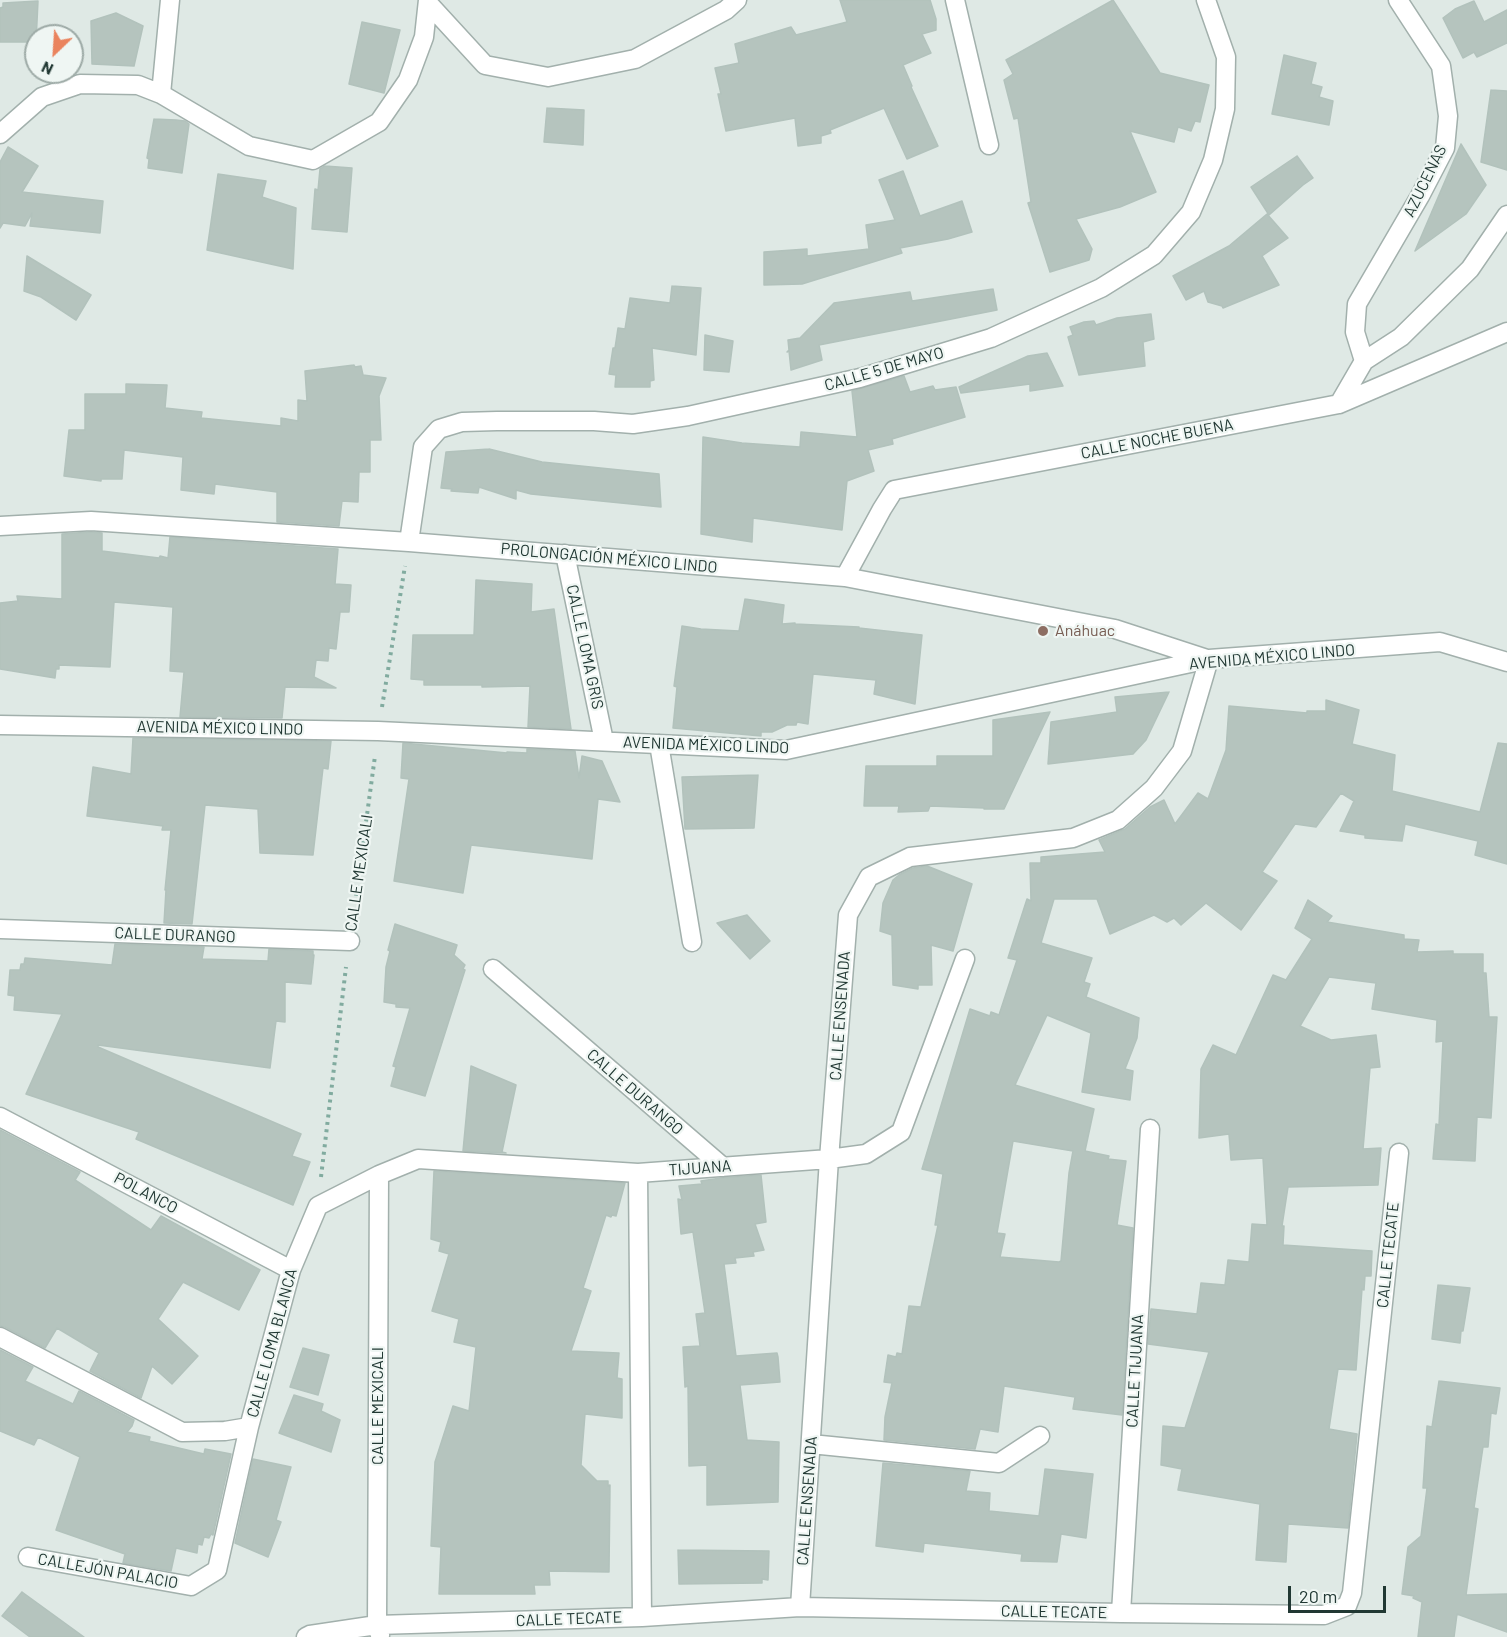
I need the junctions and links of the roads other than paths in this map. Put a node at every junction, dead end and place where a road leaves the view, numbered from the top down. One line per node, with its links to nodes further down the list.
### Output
1 (170, 0): 8 (street)
2 (753, 0): 7 (street)
3 (956, 0): 10 (street)
4 (1206, 0): 16 (street, CALLE 5 DE MAYO)
5 (1398, 0): 13 (street, AZUCENAS)
6 (428, 2): 7 (street); 8 (street)
7 (732, 5)
8 (161, 94): 9 (street)
9 (0, 134)
10 (989, 144)
11 (1507, 215): 13 (street)
12 (1507, 332): 14 (street, CALLE NOCHE BUENA)
13 (1364, 361): 14 (street)
14 (1339, 404): 18 (street, CALLE NOCHE BUENA)
15 (0, 526): 16 (street, PROLONGACIÓN MÉXICO LINDO)
16 (409, 542): 17 (street, PROLONGACIÓN MÉXICO LINDO)
17 (565, 554): 18 (street, PROLONGACIÓN MÉXICO LINDO); 22 (street, CALLE LOMA GRIS)
18 (845, 577): 19 (street, PROLONGACIÓN MÉXICO LINDO)
19 (1209, 659): 20 (street, AVENIDA MÉXICO LINDO); 23 (street, AVENIDA MÉXICO LINDO); 32 (street, CALLE ENSENADA)
20 (1507, 662)
21 (0, 725): 22 (street, AVENIDA MÉXICO LINDO)
22 (604, 741): 23 (street, AVENIDA MÉXICO LINDO)
23 (659, 744): 26 (street)
24 (0, 929): 25 (street, CALLE DURANGO)
25 (350, 941)
26 (692, 942)
27 (965, 959): 32 (street, TIJUANA)
28 (493, 969): 33 (street, CALLE DURANGO)
29 (0, 1117): 37 (street, POLANCO)
30 (1150, 1129): 44 (street, CALLE TIJUANA)
31 (1399, 1153): 44 (street, CALLE TECATE)
32 (829, 1160): 33 (street, TIJUANA); 41 (street, CALLE ENSENADA)
33 (723, 1167): 34 (street, TIJUANA)
34 (638, 1173): 35 (street, TIJUANA); 45 (street)
35 (379, 1175): 36 (street, TIJUANA); 46 (street, CALLE MEXICALI)
36 (318, 1206): 37 (street, CALLE LOMA BLANCA)
37 (291, 1270): 39 (street, CALLE LOMA BLANCA)
38 (0, 1337): 39 (street, CALLE LOMA BLANCA)
39 (249, 1427): 42 (street, CALLEJÓN PALACIO)
40 (1040, 1436): 41 (street)
41 (811, 1444): 43 (street, CALLE ENSENADA)
42 (28, 1557)
43 (800, 1607): 44 (street, CALLE TECATE); 45 (street, CALLE TECATE)
44 (1121, 1613)
45 (642, 1617): 46 (street, CALLE TECATE)
46 (379, 1631): 47 (street, CALLE TECATE)
47 (306, 1637)

